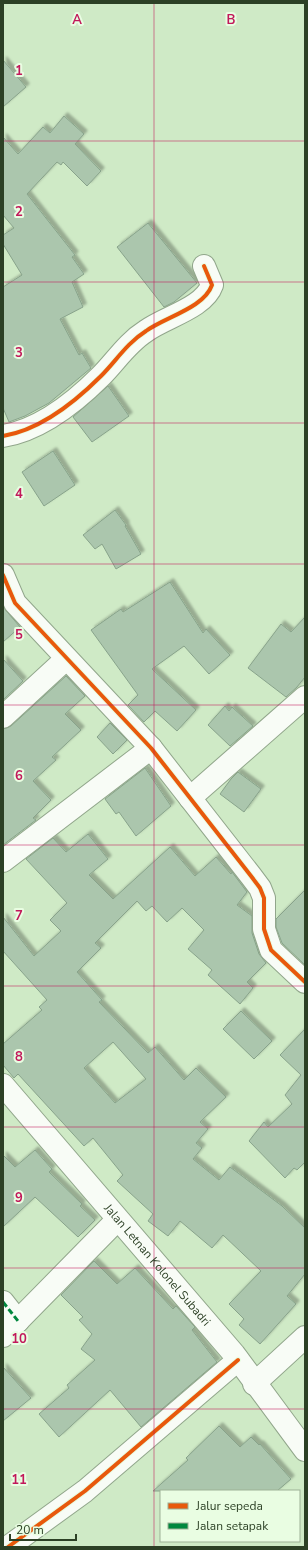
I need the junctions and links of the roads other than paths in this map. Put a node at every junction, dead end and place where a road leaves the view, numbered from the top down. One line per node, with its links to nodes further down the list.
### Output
1 (204, 266): 2 (street)
2 (3, 436)
3 (3, 575): 4 (street)
4 (66, 659): 6 (street); 7 (street)
5 (305, 697): 8 (street)
6 (3, 717)
7 (151, 748): 8 (street); 9 (street)
8 (190, 798): 10 (street)
9 (3, 861)
10 (305, 982)
11 (3, 1085): 12 (street, Jalan Letnan Kolonel Subadri)
12 (117, 1220): 14 (street); 17 (street, Jalan Letnan Kolonel Subadri)
13 (3, 1302): 14 (street)
14 (18, 1321): 15 (street)
15 (3, 1336)
16 (305, 1337): 18 (street)
17 (238, 1360): 18 (street, Jalan Letnan Kolonel Subadri); 20 (street)
18 (254, 1384): 19 (street, Jalan Letnan Kolonel Subadri)
19 (305, 1450)
20 (8, 1547)

